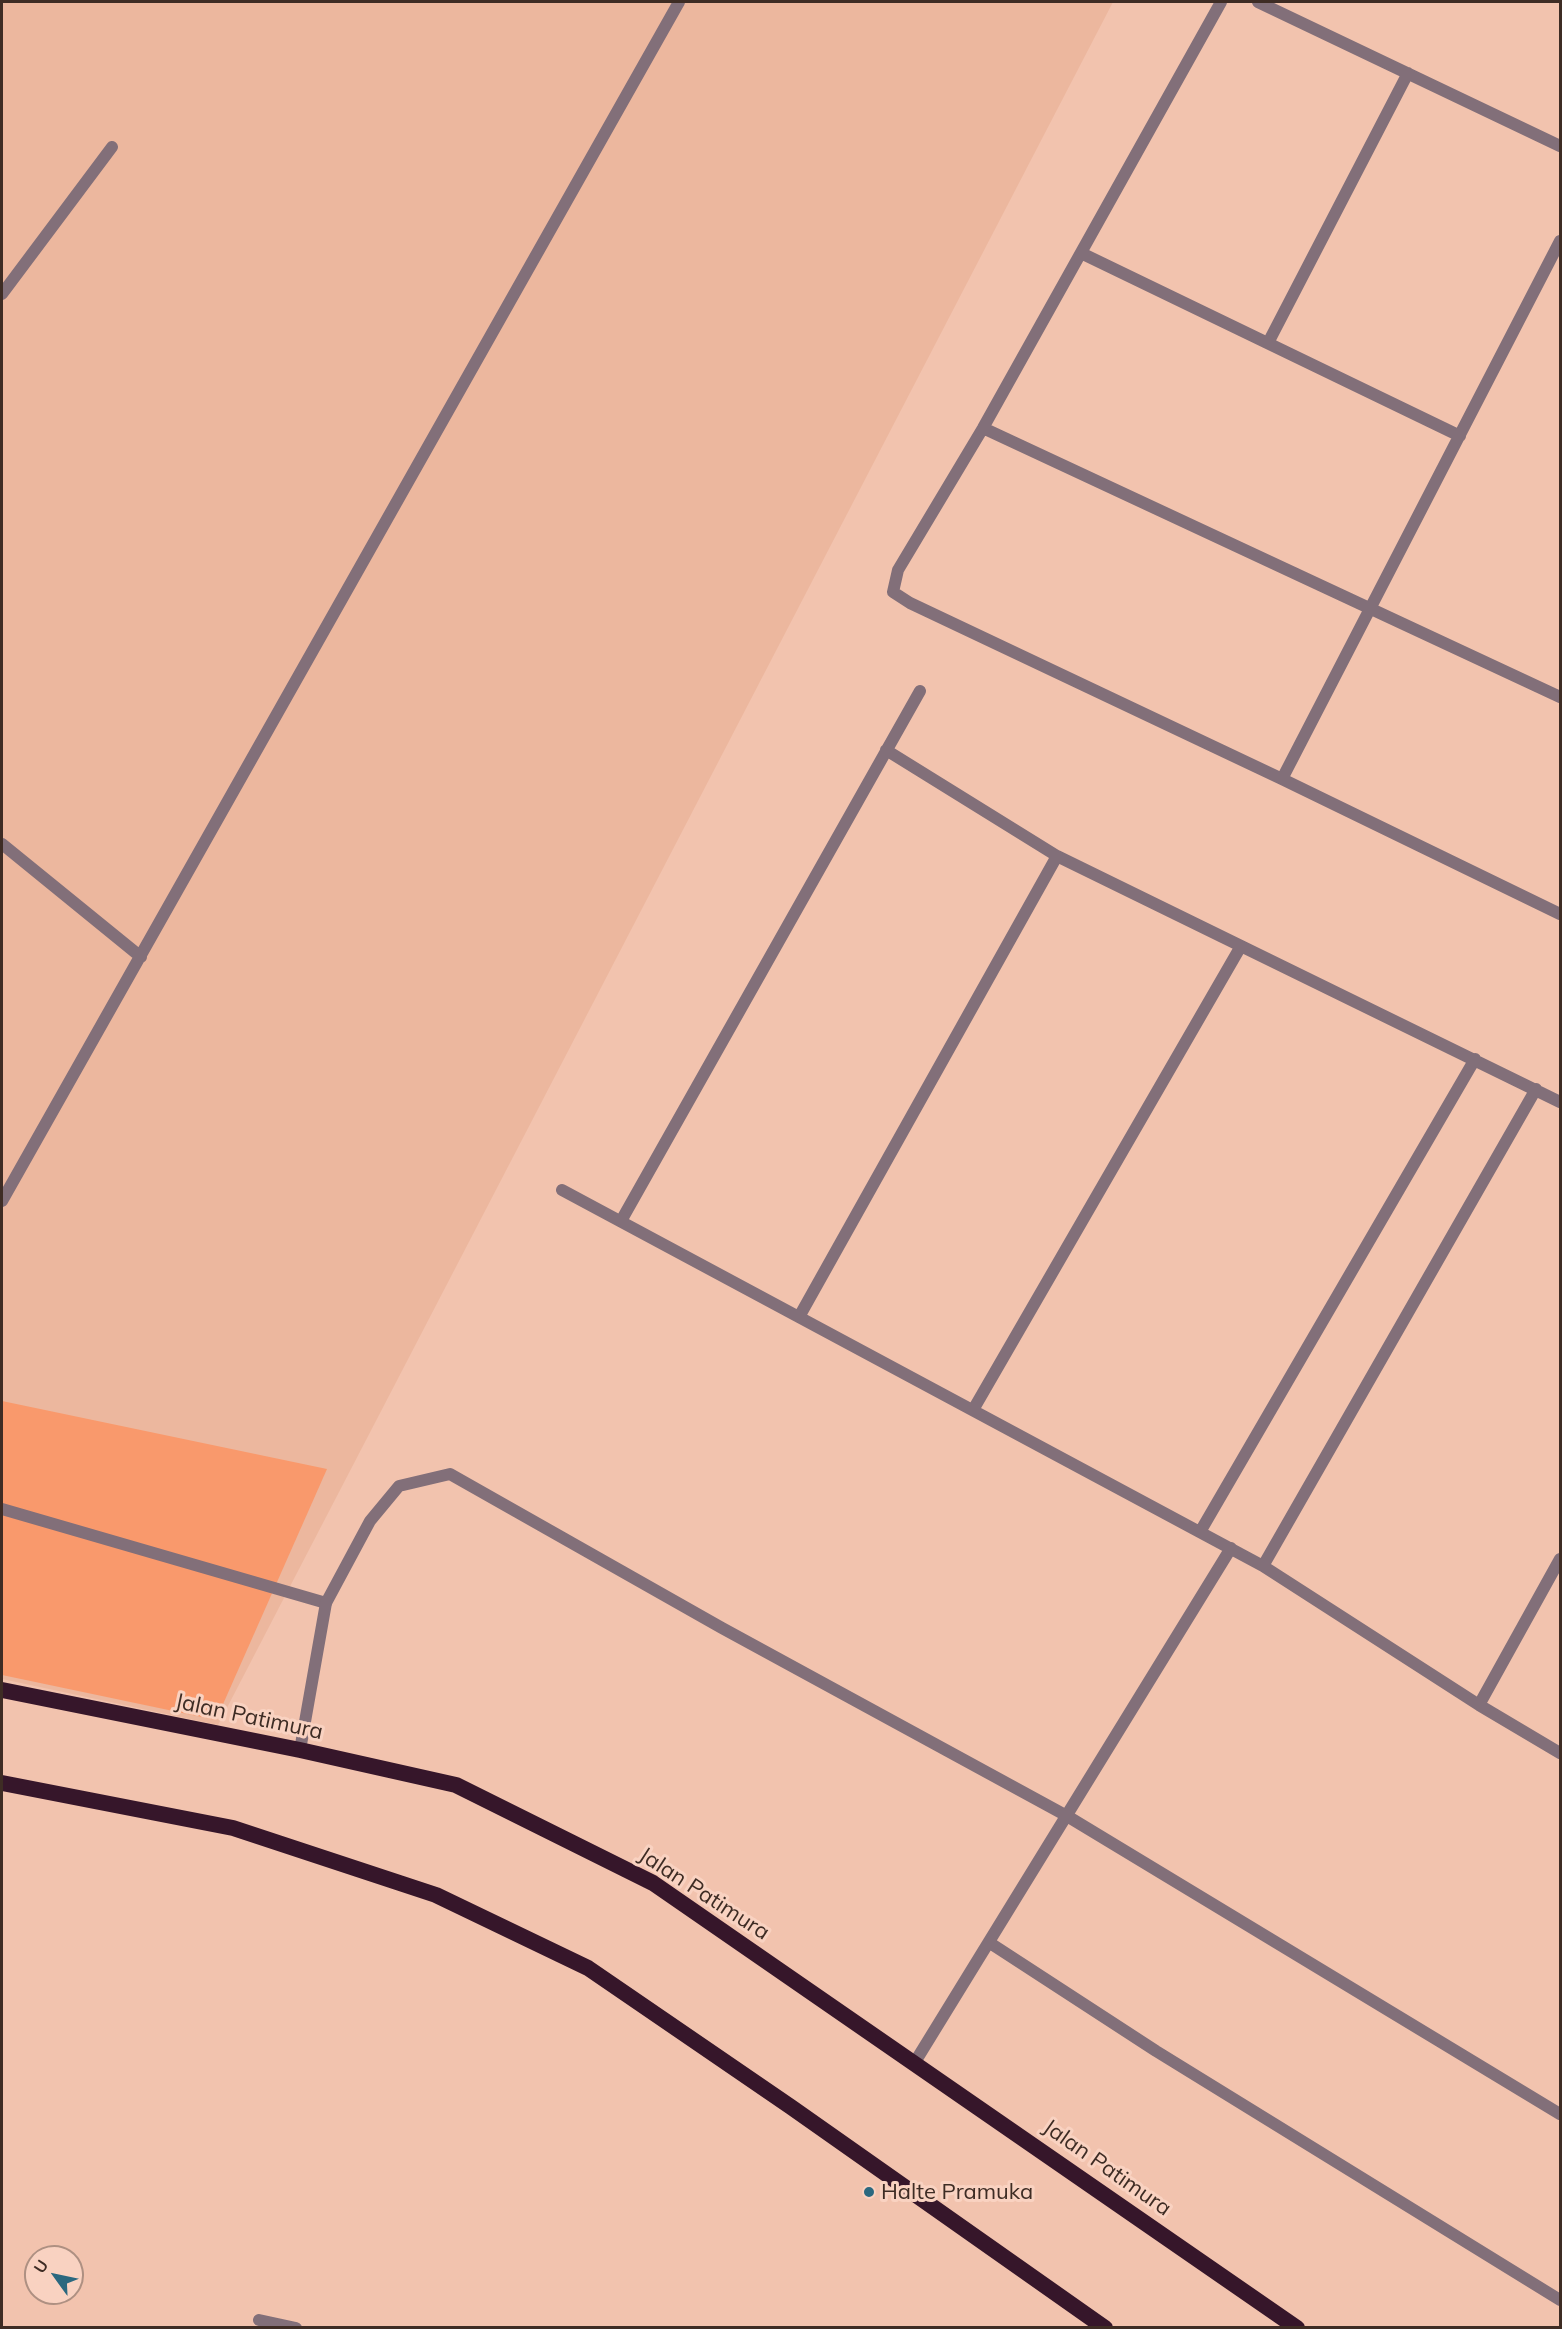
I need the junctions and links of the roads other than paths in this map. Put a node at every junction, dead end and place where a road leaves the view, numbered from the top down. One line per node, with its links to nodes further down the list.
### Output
1 (679, 2): 22 (street)
2 (1221, 2): 8 (street)
3 (1258, 2): 4 (street)
4 (1408, 73): 5 (street); 10 (street)
5 (1560, 146)
6 (112, 147): 9 (street)
7 (1560, 241): 12 (street)
8 (1081, 253): 10 (street); 11 (street)
9 (2, 294)
10 (1268, 344): 12 (street)
11 (983, 428): 13 (street); 17 (street)
12 (1460, 436): 13 (street)
13 (1371, 608): 15 (street); 17 (street)
14 (920, 691): 16 (street)
15 (1559, 692)
16 (886, 750): 19 (street); 28 (street)
17 (1282, 779): 20 (street)
18 (2, 844): 22 (street)
19 (1057, 856): 21 (street); 29 (street)
20 (1560, 914)
21 (1241, 946): 23 (street); 30 (street)
22 (141, 957): 27 (street)
23 (1475, 1059): 24 (street); 32 (street)
24 (1536, 1089): 25 (street); 35 (street)
25 (1560, 1102)
26 (562, 1190): 28 (street)
27 (2, 1201)
28 (621, 1221): 29 (street)
29 (799, 1317): 30 (street)
30 (973, 1410): 32 (street)
31 (2, 1509): 36 (street)
32 (1200, 1532): 33 (street)
33 (1231, 1548): 35 (street); 42 (street)
34 (1560, 1559): 38 (street)
35 (1263, 1566): 38 (street)
36 (326, 1603): 39 (street); 42 (street)
37 (2, 1690): 39 (highway, Jalan Patimura)
38 (1479, 1704): 40 (street)
39 (300, 1750): 44 (highway, Jalan Patimura)
40 (1560, 1753)
41 (2, 1783): 49 (highway)
42 (1067, 1816): 43 (street); 45 (street)
43 (990, 1943): 44 (street); 46 (street)
44 (915, 2062): 50 (highway, Jalan Patimura)
45 (1560, 2114)
46 (1560, 2300)
47 (259, 2320): 48 (street)
48 (296, 2328)
49 (1105, 2328)
50 (1297, 2328)

